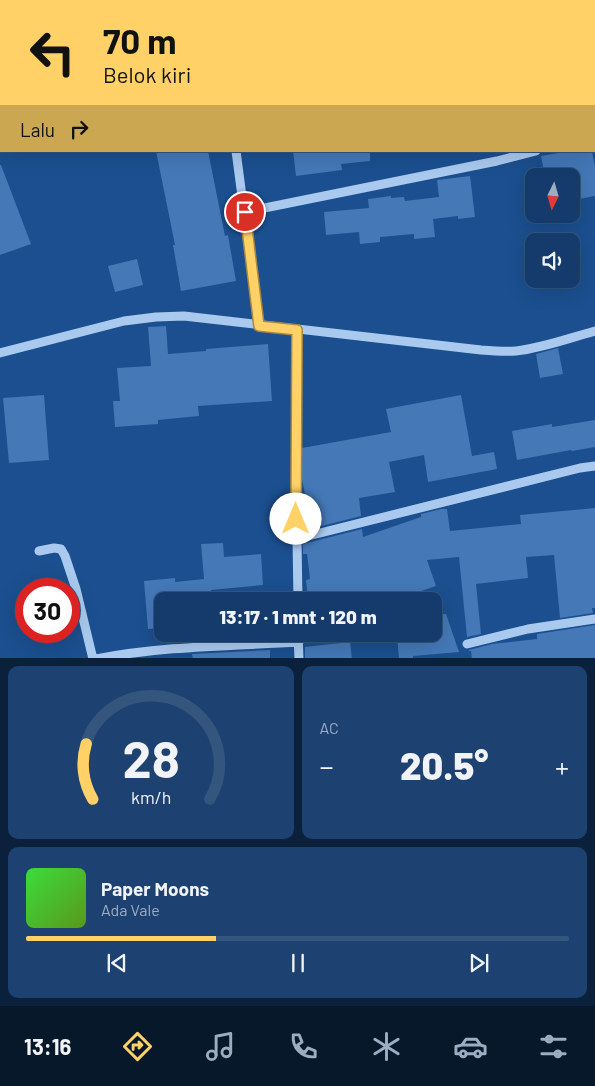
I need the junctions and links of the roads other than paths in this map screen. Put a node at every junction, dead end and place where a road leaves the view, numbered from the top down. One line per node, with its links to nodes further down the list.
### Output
1 (236, 152): 3 (street)
2 (532, 152): 3 (street)
3 (245, 212): 4 (street)
4 (259, 326): 5 (street); 7 (street)
5 (297, 330): 6 (street); 9 (street)
6 (595, 331)
7 (0, 353)
8 (595, 466): 9 (street)
9 (296, 539): 11 (street)
10 (39, 551): 16 (street)
11 (298, 592)
12 (595, 619): 15 (street)
13 (251, 642): 16 (street)
14 (299, 642): 17 (street)
15 (467, 644)
16 (95, 658)
17 (299, 658)

